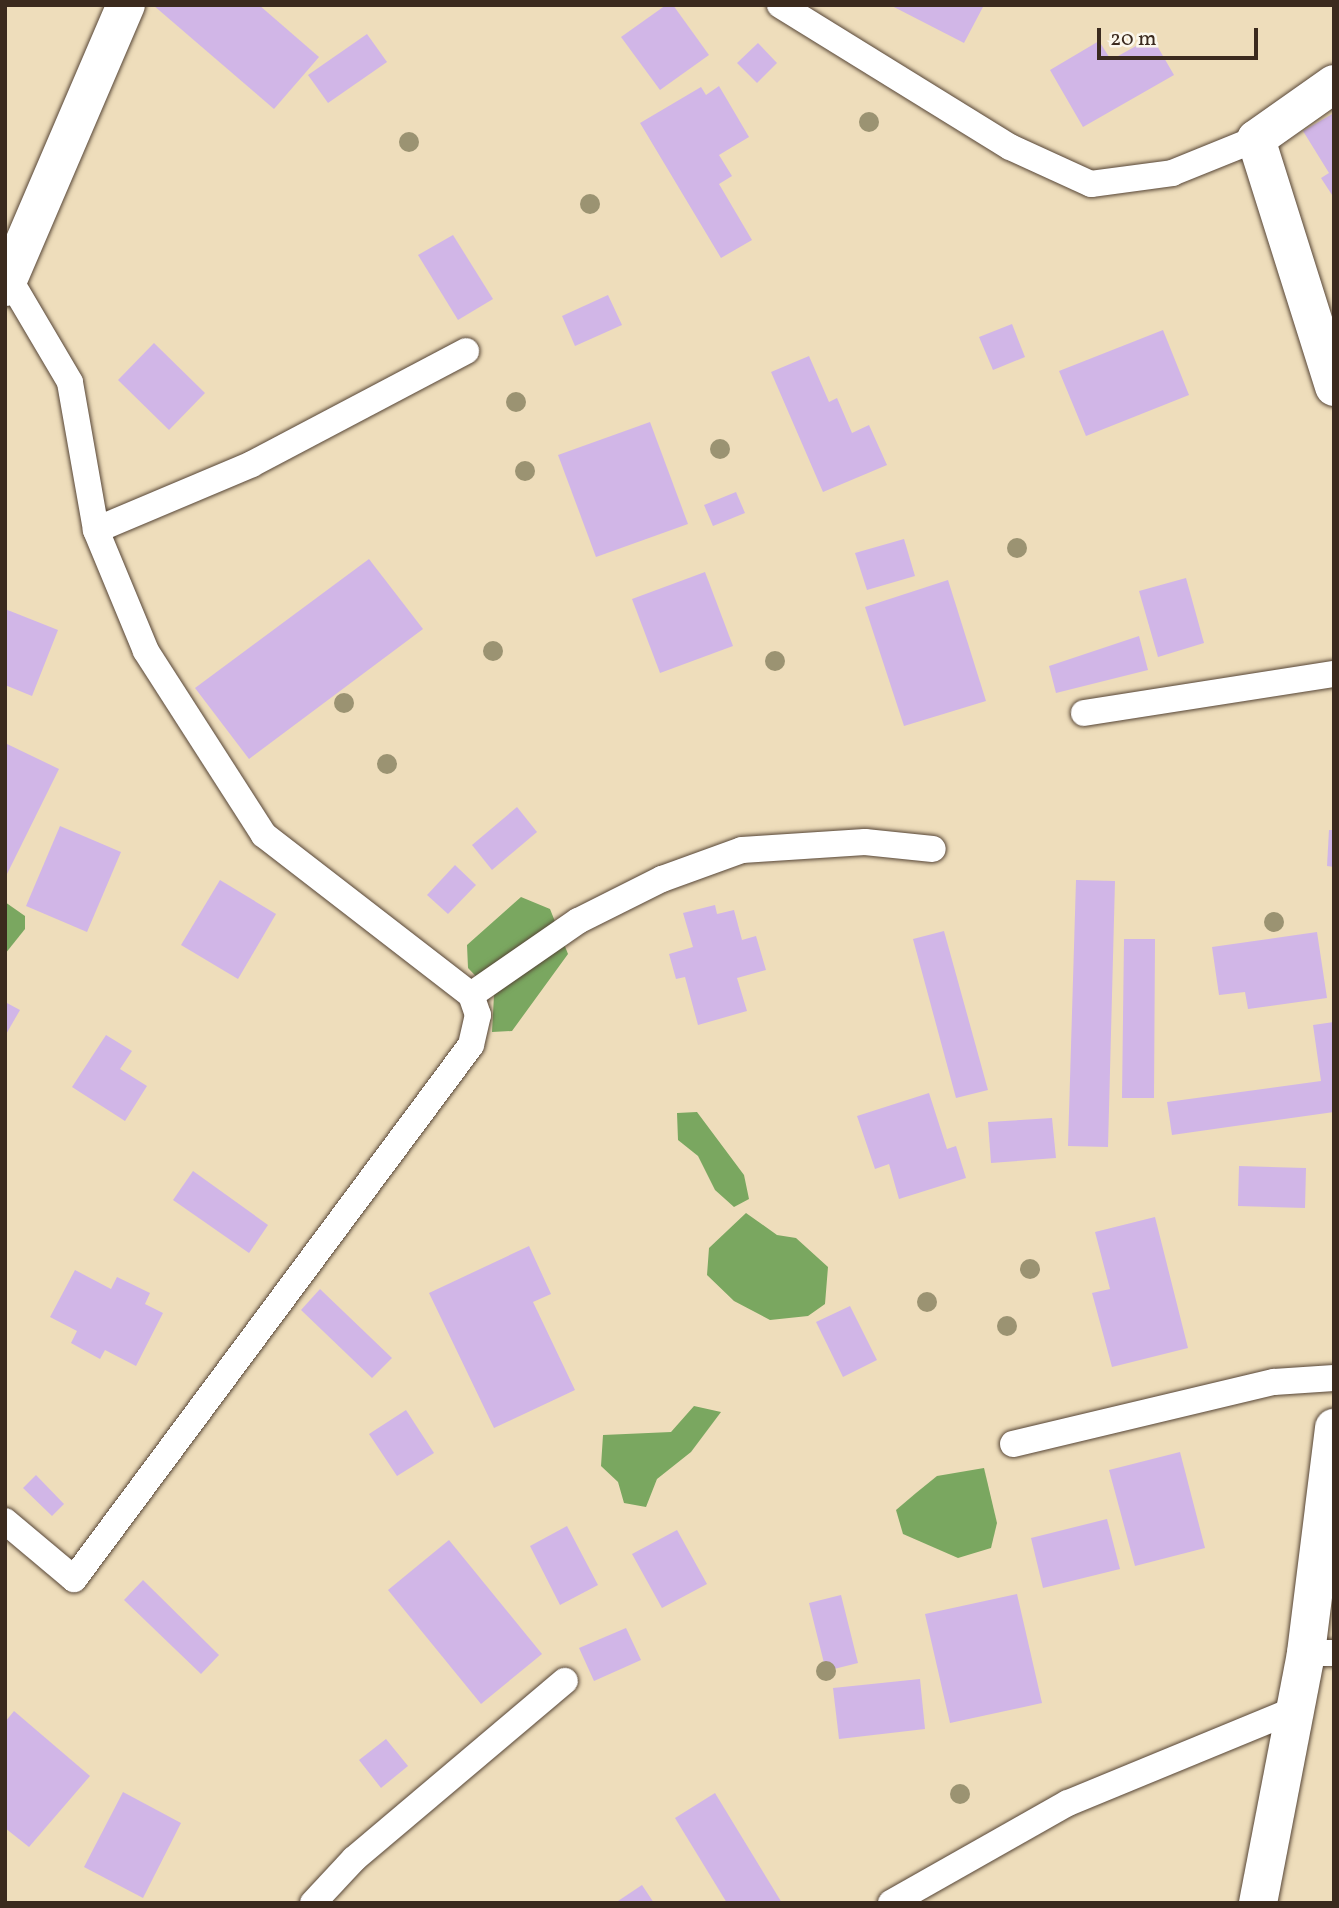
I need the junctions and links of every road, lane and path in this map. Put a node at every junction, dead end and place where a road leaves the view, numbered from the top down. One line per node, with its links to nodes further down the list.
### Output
1 (126, 5): 5 (street)
2 (780, 5): 4 (lane)
3 (1334, 84): 4 (street)
4 (1256, 139): 7 (street)
5 (8, 284): 8 (lane)
6 (466, 351): 8 (lane)
7 (1334, 387)
8 (96, 530): 12 (lane)
9 (1334, 674): 10 (lane)
10 (1084, 713)
11 (933, 849): 12 (lane)
12 (471, 995): 16 (lane)
13 (1334, 1378): 15 (lane)
14 (1334, 1428): 17 (street)
15 (1013, 1444)
16 (5, 1521)
17 (1320, 1653): 19 (street)
18 (565, 1681): 20 (lane)
19 (1292, 1711): 21 (lane); 22 (street)
20 (313, 1903)
21 (891, 1903)
22 (1258, 1903)

